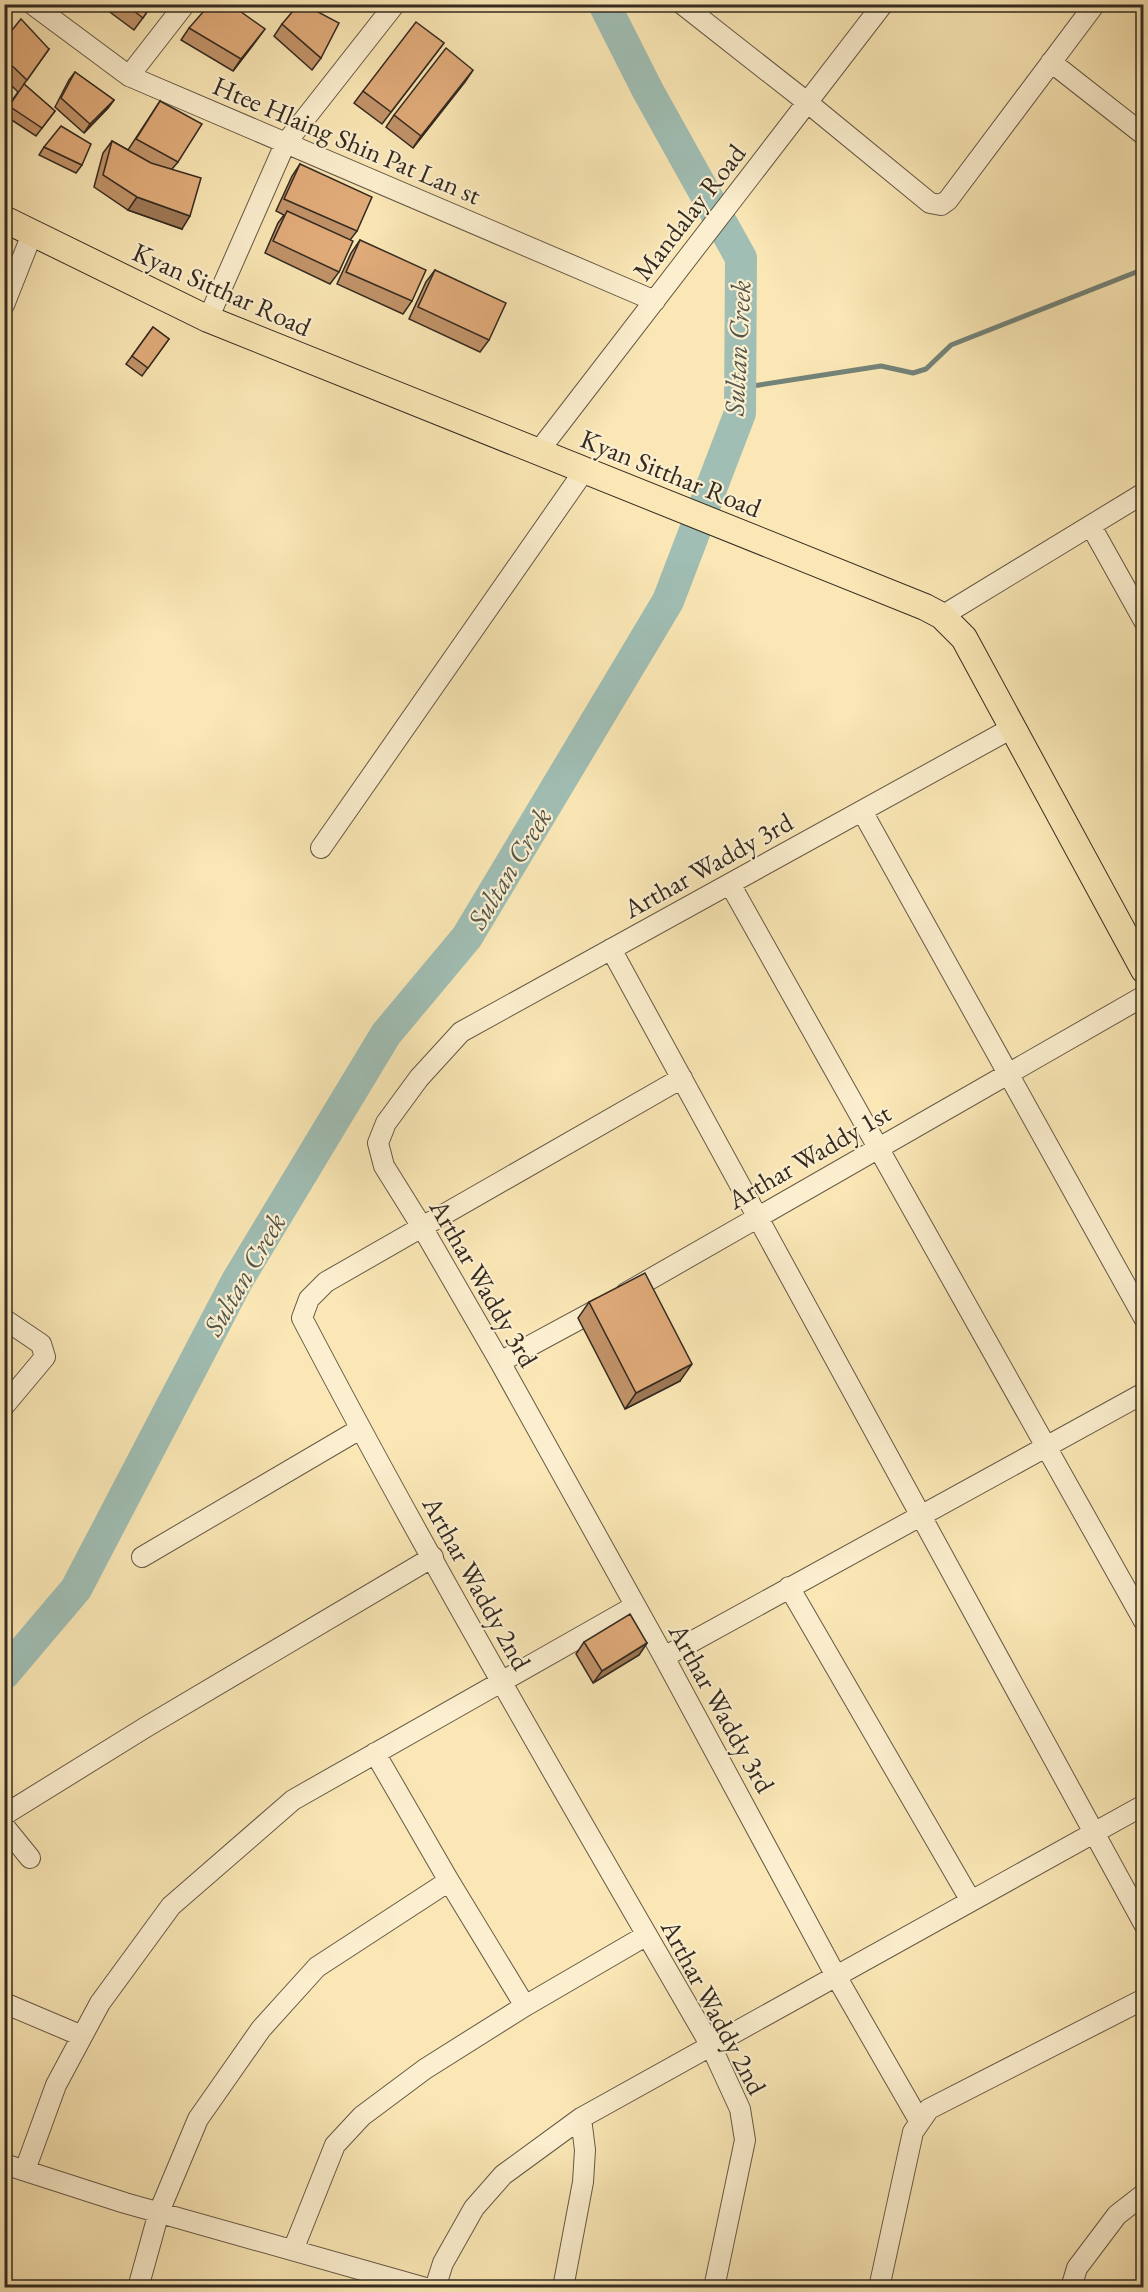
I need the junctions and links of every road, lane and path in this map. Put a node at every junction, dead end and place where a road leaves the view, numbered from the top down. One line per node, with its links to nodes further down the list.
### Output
1 (32, 4): 8 (street, Htee Hlaing Shin Pat Lan st)
2 (185, 4): 8 (street)
3 (395, 4): 11 (street)
4 (682, 4): 9 (street)
5 (883, 4): 9 (street, Mandalay Road)
6 (1095, 4): 7 (street)
7 (1051, 62): 9 (street); 10 (street)
8 (129, 76): 11 (street, Htee Hlaing Shin Pat Lan st)
9 (808, 103): 14 (street, Mandalay Road)
10 (1143, 135)
11 (285, 144): 14 (street, Htee Hlaing Shin Pat Lan st); 16 (street)
12 (4, 219): 13 (main road, Kyan Sitthar Road)
13 (32, 234): 15 (street); 16 (main road, Kyan Sitthar Road)
14 (655, 301): 17 (street, Mandalay Road)
15 (4, 305)
16 (208, 319): 17 (main road, Kyan Sitthar Road)
17 (538, 452): 18 (main road, Kyan Sitthar Road)
18 (584, 471): 21 (main road, Kyan Sitthar Road); 25 (street)
19 (1143, 493): 20 (street)
20 (1091, 526): 21 (street); 22 (street)
21 (942, 616): 23 (main road, Kyan Sitthar Road)
22 (1143, 621)
23 (1012, 728): 24 (street, Arthar Waddy 3rd); 28 (main road, Kyan Sitthar Road)
24 (862, 811): 26 (street, Arthar Waddy 3rd); 30 (street)
25 (321, 848)
26 (730, 884): 27 (street, Arthar Waddy 3rd); 32 (street)
27 (611, 949): 31 (street); 34 (street, Arthar Waddy 3rd)
28 (1143, 970)
29 (1143, 996): 30 (street, Arthar Waddy 1st)
30 (1008, 1074): 32 (street, Arthar Waddy 1st); 35 (street)
31 (682, 1078): 33 (street); 34 (street, Arthar Waddy 2nd)
32 (878, 1148): 33 (street, Arthar Waddy 1st); 41 (street)
33 (757, 1216): 37 (street, Arthar Waddy 1st); 42 (street)
34 (422, 1227): 37 (street, Arthar Waddy 3rd); 40 (street, Arthar Waddy 2nd)
35 (1143, 1318)
36 (4, 1319): 39 (street)
37 (500, 1362): 46 (street, Arthar Waddy 3rd)
38 (1143, 1393): 41 (street)
39 (4, 1406)
40 (360, 1429): 43 (street); 44 (street, Arthar Waddy 2nd)
41 (1046, 1447): 42 (street); 47 (street)
42 (920, 1515): 45 (street); 54 (street)
43 (142, 1557)
44 (433, 1557): 49 (street, Arthar Waddy 2nd); 52 (street)
45 (789, 1587): 48 (street); 57 (street)
46 (635, 1606): 48 (street, Arthar Waddy 3rd); 49 (street)
47 (1143, 1621)
48 (664, 1657): 60 (street, Arthar Waddy 3rd)
49 (500, 1682): 50 (street); 59 (street, Arthar Waddy 2nd)
50 (375, 1753): 56 (street); 64 (street)
51 (1143, 1805): 54 (street)
52 (4, 1815)
53 (4, 1827): 55 (street)
54 (1094, 1833): 57 (street); 58 (street)
55 (30, 1857)
56 (449, 1881): 63 (street); 71 (street)
57 (970, 1901): 60 (street)
58 (1143, 1924)
59 (646, 1935): 63 (street); 65 (street, Arthar Waddy 2nd)
60 (836, 1976): 65 (street); 67 (street, Arthar Waddy 3rd)
61 (1143, 1999): 67 (street)
62 (4, 2003): 64 (street)
63 (525, 2006): 72 (street)
64 (82, 2036): 69 (street)
65 (711, 2046): 66 (street); 77 (street, Arthar Waddy 2nd)
66 (581, 2118): 75 (street); 76 (street)
67 (920, 2122): 78 (street)
68 (4, 2164): 69 (street)
69 (25, 2170): 71 (street)
70 (1143, 2194): 79 (street)
71 (159, 2212): 72 (street); 73 (street)
72 (293, 2250): 74 (street)
73 (138, 2288)
74 (426, 2288)
75 (435, 2288)
76 (564, 2288)
77 (714, 2288)
78 (879, 2288)
79 (1071, 2288)

